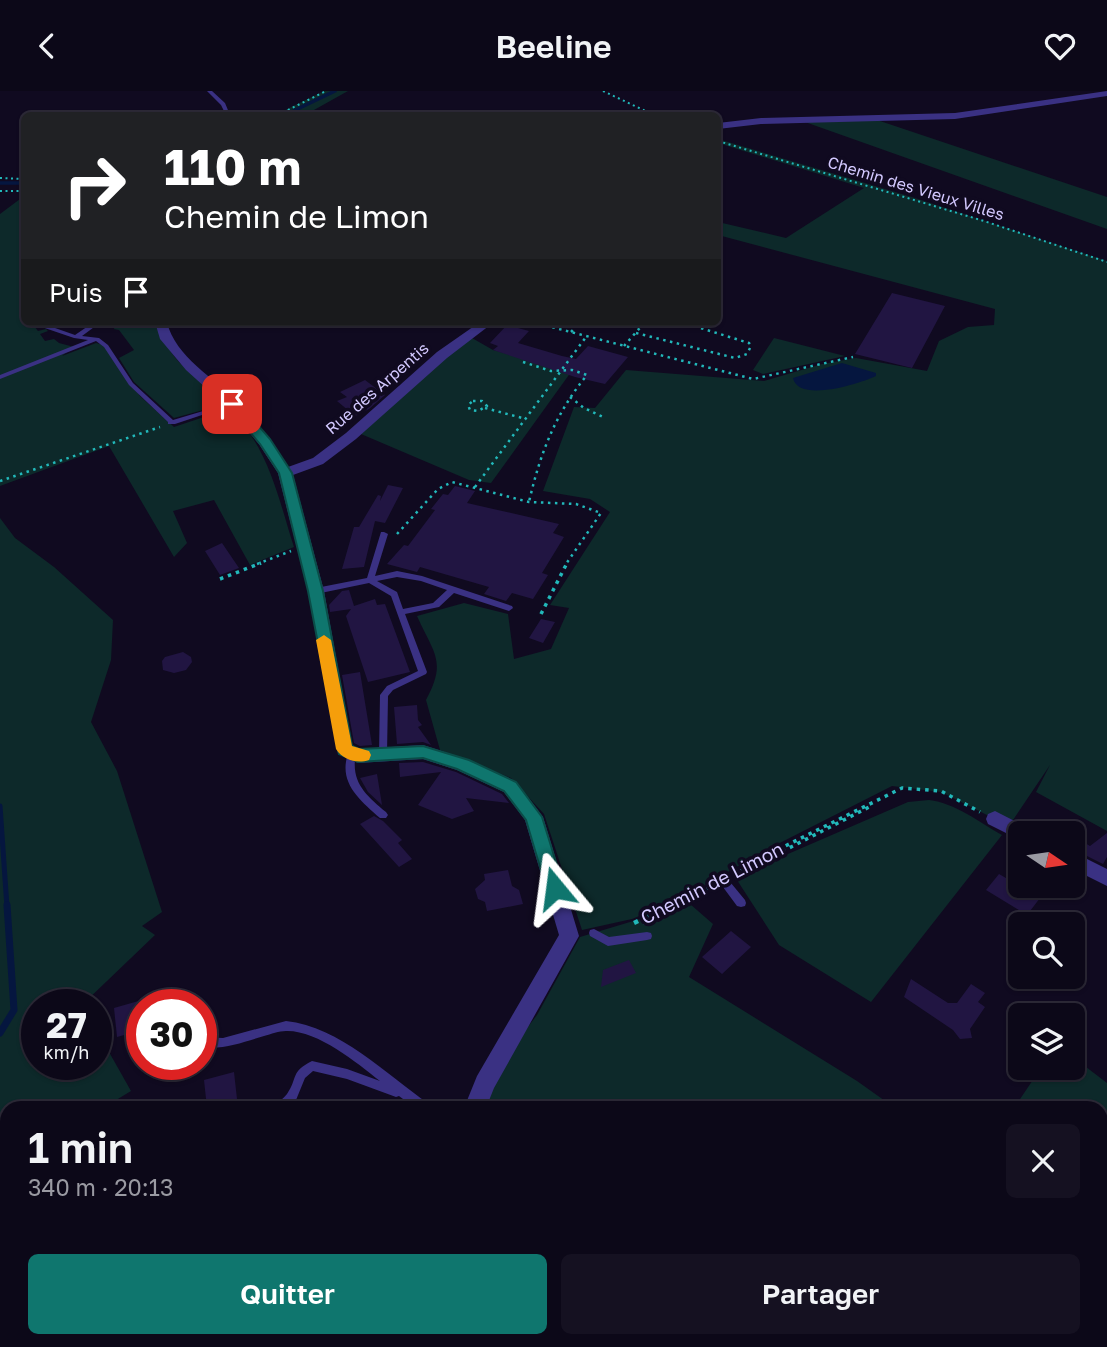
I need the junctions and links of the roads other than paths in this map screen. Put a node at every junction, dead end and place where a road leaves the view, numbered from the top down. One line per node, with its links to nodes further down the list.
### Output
1 (209, 91): 3 (lane)
2 (1107, 94): 4 (street)
3 (227, 112)
4 (721, 126)
5 (44, 326): 9 (lane)
6 (92, 326): 9 (lane)
7 (162, 326): 12 (street)
8 (482, 326): 13 (street, Rue des Arpentis)
9 (76, 337): 10 (lane)
10 (97, 339): 11 (lane); 12 (lane)
11 (0, 377)
12 (232, 404): 13 (street)
13 (285, 473): 17 (street)
14 (384, 534): 15 (lane)
15 (370, 580): 16 (lane); 17 (lane); 19 (lane)
16 (453, 589): 18 (lane); 19 (lane)
17 (316, 591): 20 (street)
18 (509, 608)
19 (401, 613): 21 (lane)
20 (352, 753): 21 (street); 22 (lane)
21 (383, 754): 35 (street)
22 (383, 815)
23 (995, 819): 24 (street)
24 (1008, 826)
25 (1085, 866): 26 (street)
26 (1107, 878)
27 (724, 881): 28 (lane)
28 (741, 902)
29 (594, 933): 30 (lane)
30 (647, 936)
31 (217, 1044): 32 (lane)
32 (408, 1097): 33 (lane); 34 (lane)
33 (287, 1101)
34 (414, 1101)
35 (478, 1101)

